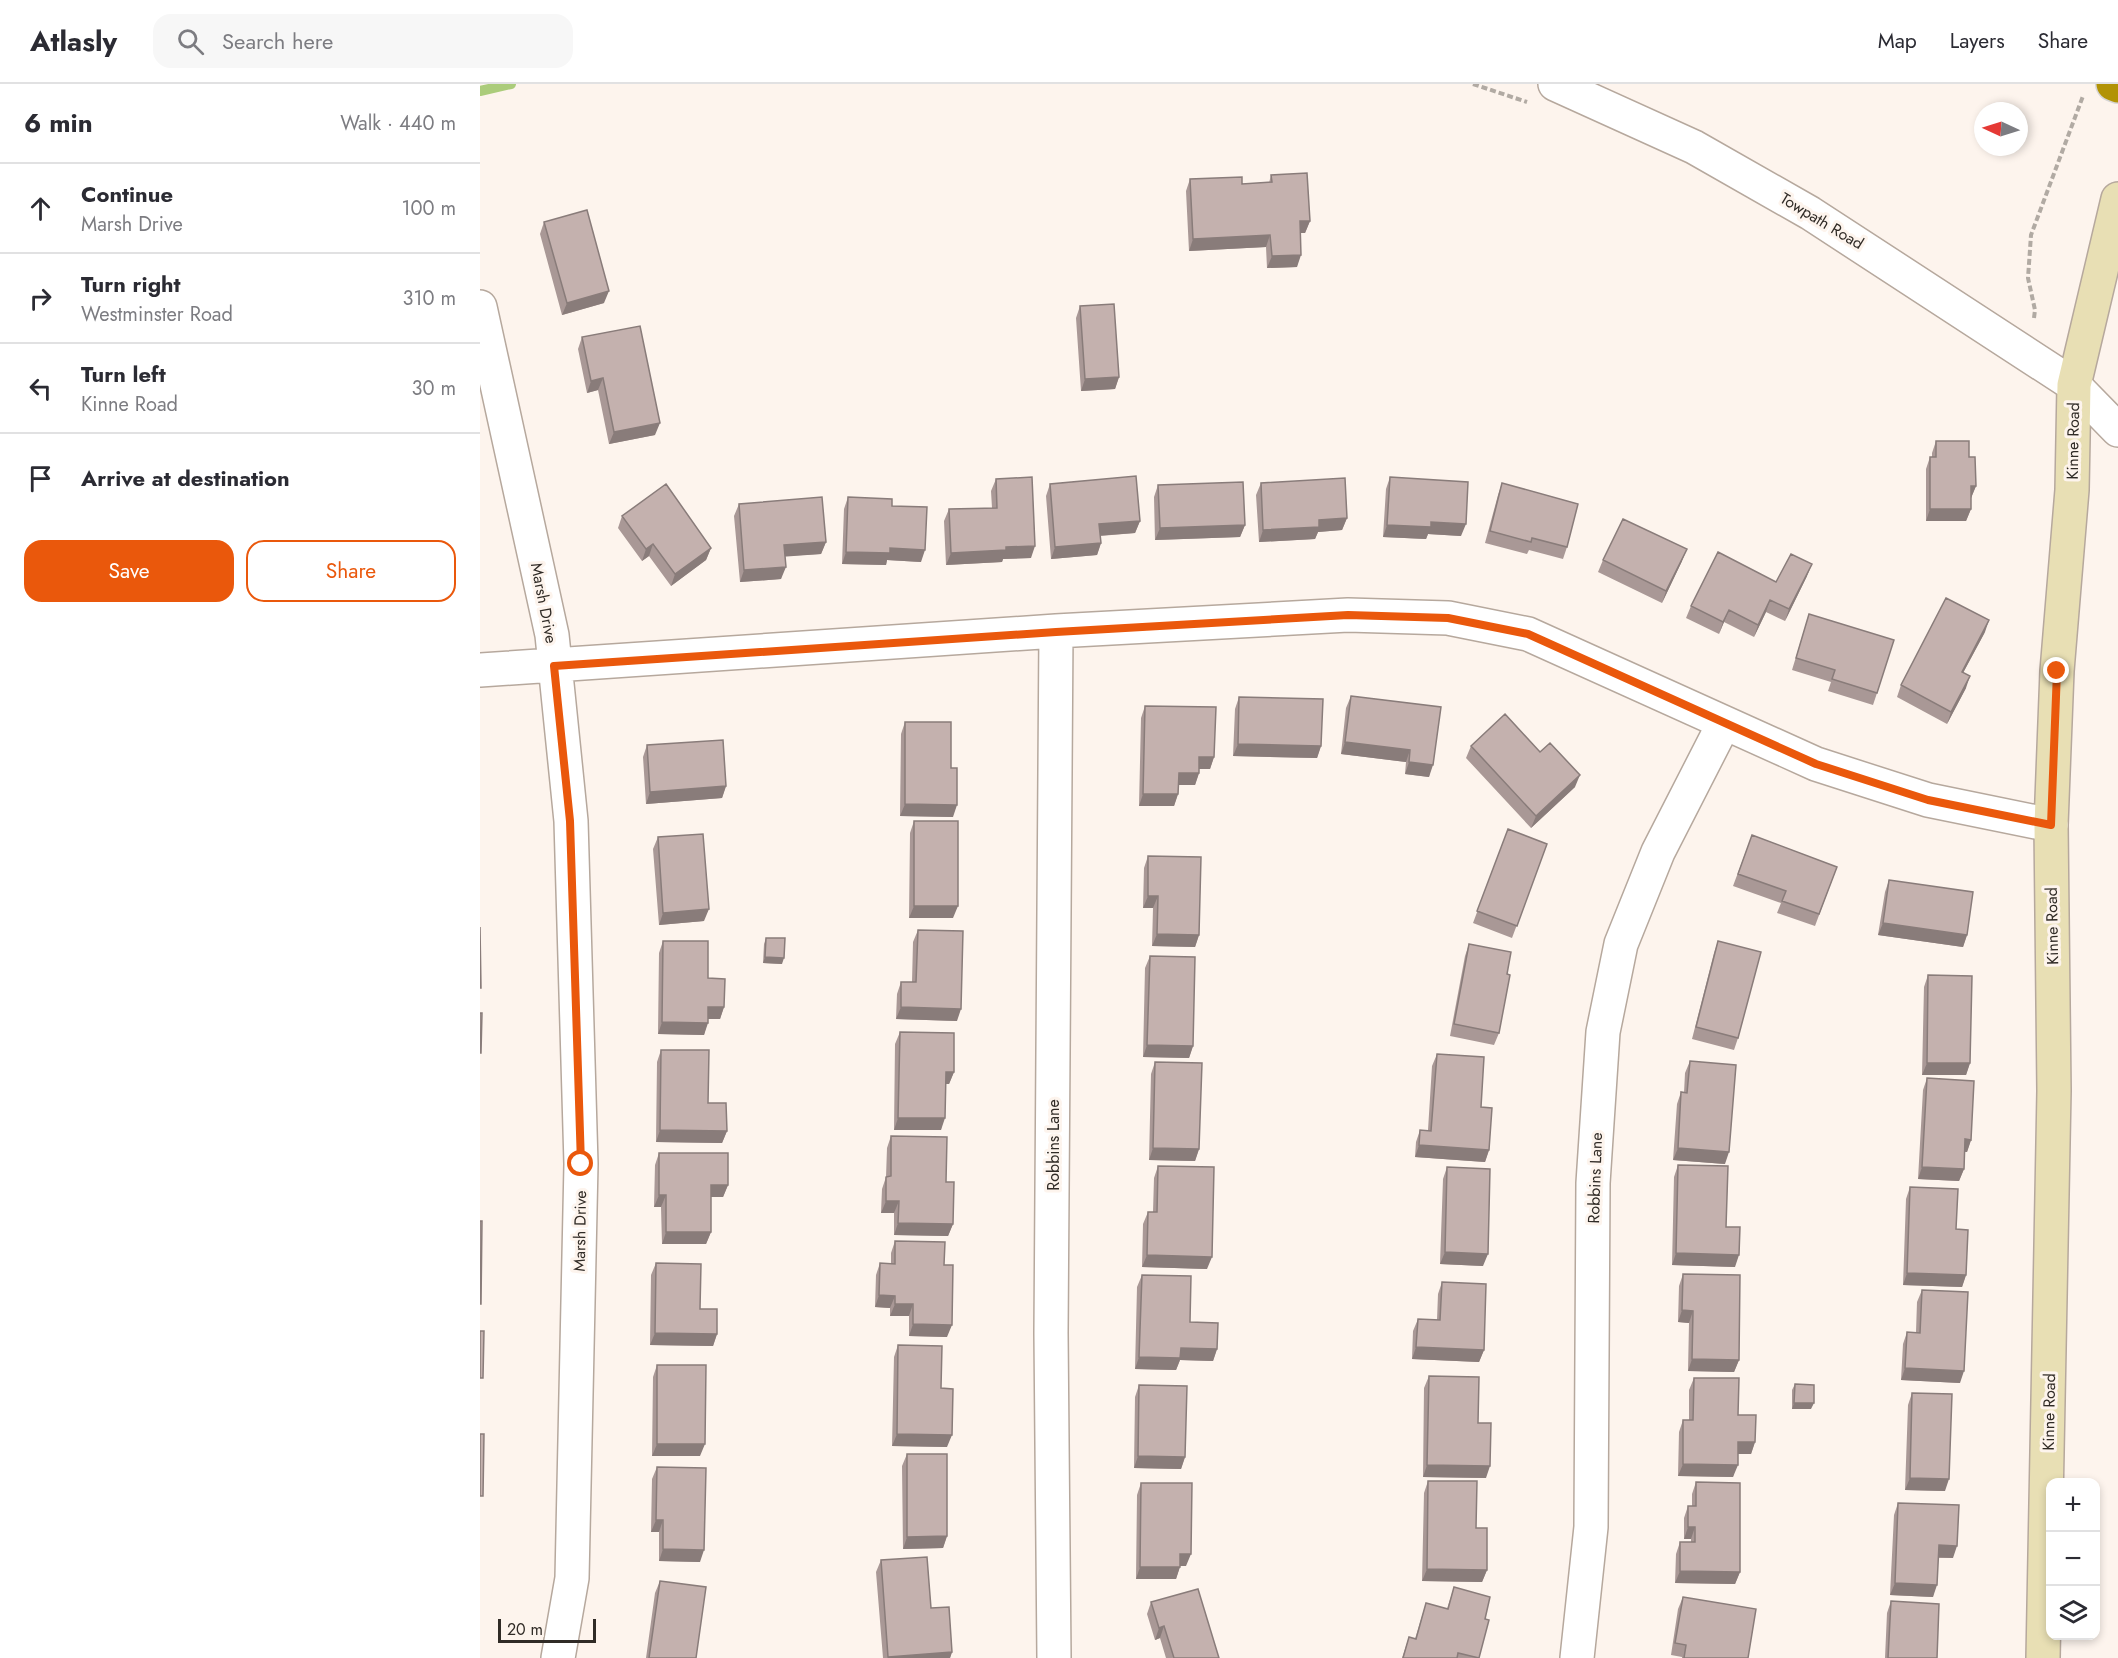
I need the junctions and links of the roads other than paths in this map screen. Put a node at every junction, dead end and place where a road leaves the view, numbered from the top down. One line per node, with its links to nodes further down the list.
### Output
1 (1555, 84): 6 (street, Towpath Road)
2 (2118, 86): 3 (highway)
3 (2098, 89)
4 (2118, 200): 6 (street, Kinne Road)
5 (480, 307): 9 (street, Marsh Drive)
6 (2074, 385): 7 (street, Towpath Road); 12 (street, Kinne Road)
7 (2118, 430)
8 (1056, 632): 9 (street); 11 (street); 14 (street, Robbins Lane)
9 (554, 666): 10 (street); 13 (street, Marsh Drive)
10 (480, 670)
11 (1724, 723): 12 (street); 15 (street, Robbins Lane)
12 (2051, 825): 16 (street, Kinne Road)
13 (558, 1658)
14 (1054, 1658)
15 (1577, 1658)
16 (2043, 1658)

